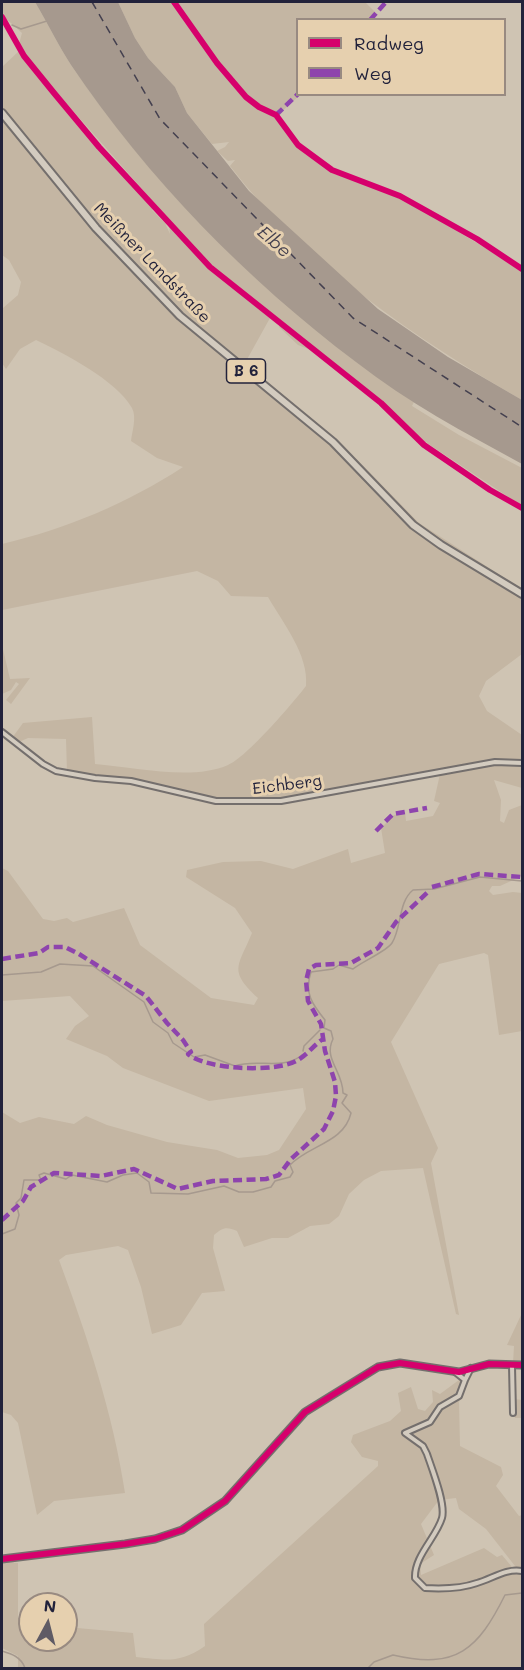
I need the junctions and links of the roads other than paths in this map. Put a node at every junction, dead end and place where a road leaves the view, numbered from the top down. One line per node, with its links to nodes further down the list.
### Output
1 (2, 113): 2 (main road, Meißner Landstraße / B 6)
2 (522, 594)
3 (2, 732): 4 (street, Eichberg)
4 (522, 763)
5 (521, 1365): 6 (street)
6 (512, 1366): 8 (street); 9 (street)
7 (455, 1372): 8 (street); 8 (street); 10 (street)
8 (465, 1376): 11 (street)
9 (513, 1413)
10 (2, 1559)
11 (522, 1571)

